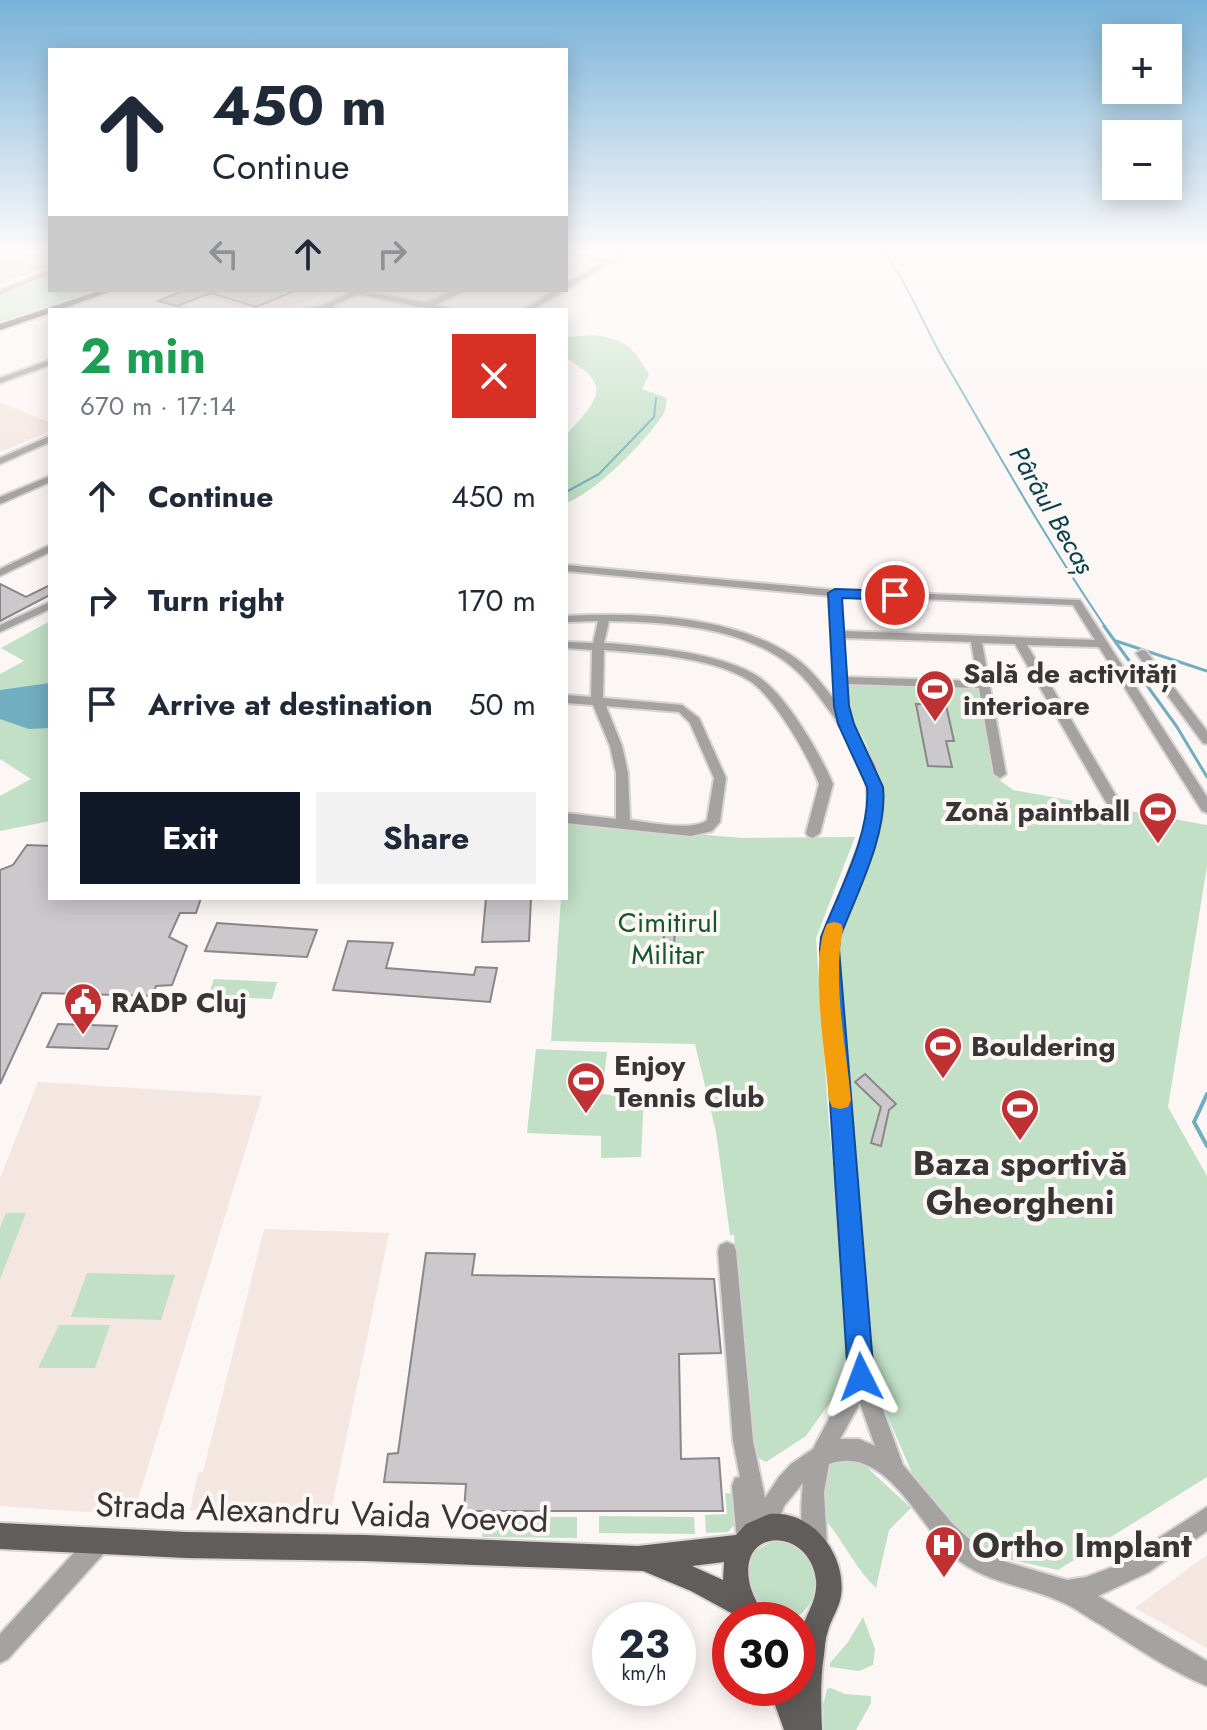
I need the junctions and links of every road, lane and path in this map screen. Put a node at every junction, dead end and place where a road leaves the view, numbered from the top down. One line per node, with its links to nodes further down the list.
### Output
1 (48, 363): 2 (street)
2 (0, 381)
3 (48, 440): 4 (street)
4 (0, 461)
5 (48, 480): 6 (street)
6 (31, 487): 7 (street); 8 (street)
7 (48, 494)
8 (0, 501)
9 (48, 549): 11 (street)
10 (568, 568): 12 (street)
11 (0, 573)
12 (835, 593): 17 (street); 20 (street)
13 (48, 606): 16 (street)
14 (604, 618): 15 (street); 22 (street); 28 (street)
15 (568, 619)
16 (0, 629)
17 (836, 634): 18 (street); 24 (street)
18 (976, 639): 19 (street); 25 (street)
19 (1019, 641): 20 (street); 31 (street)
20 (1101, 644): 32 (street)
21 (568, 645): 22 (street)
22 (598, 647): 27 (street); 35 (street)
23 (1142, 653): 29 (street)
24 (840, 680): 25 (street); 28 (street)
25 (985, 685): 30 (street)
26 (568, 699): 27 (street)
27 (597, 700): 34 (street); 34 (street)
28 (846, 724): 37 (street)
29 (1207, 740)
30 (1000, 774)
31 (1114, 804)
32 (1207, 808)
33 (568, 818): 34 (street)
34 (623, 823)
35 (813, 833)
36 (727, 1251): 42 (street)
37 (861, 1377): 38 (street); 39 (street)
38 (820, 1458): 39 (street); 42 (street); 44 (street)
39 (894, 1470): 46 (street)
40 (1207, 1518): 46 (street)
41 (0, 1536): 43 (main road, Strada Alexandru Vaida Voevod)
42 (754, 1536): 44 (main road, Strada Alexandru Vaida Voevod); 45 (main road, Strada Alexandru Vaida Voevod); 48 (main road)
43 (100, 1541): 45 (main road, Strada Alexandru Vaida Voevod); 50 (street)
44 (816, 1546): 49 (main road)
45 (643, 1559): 47 (main road, Strada Alexandru Vaida Voevod)
46 (1066, 1592): 51 (street)
47 (730, 1602)
48 (745, 1602)
49 (816, 1618)
50 (0, 1651)
51 (1207, 1674)
52 (789, 1706): 54 (main road)
53 (808, 1706): 55 (main road)
54 (798, 1730)
55 (808, 1730)

